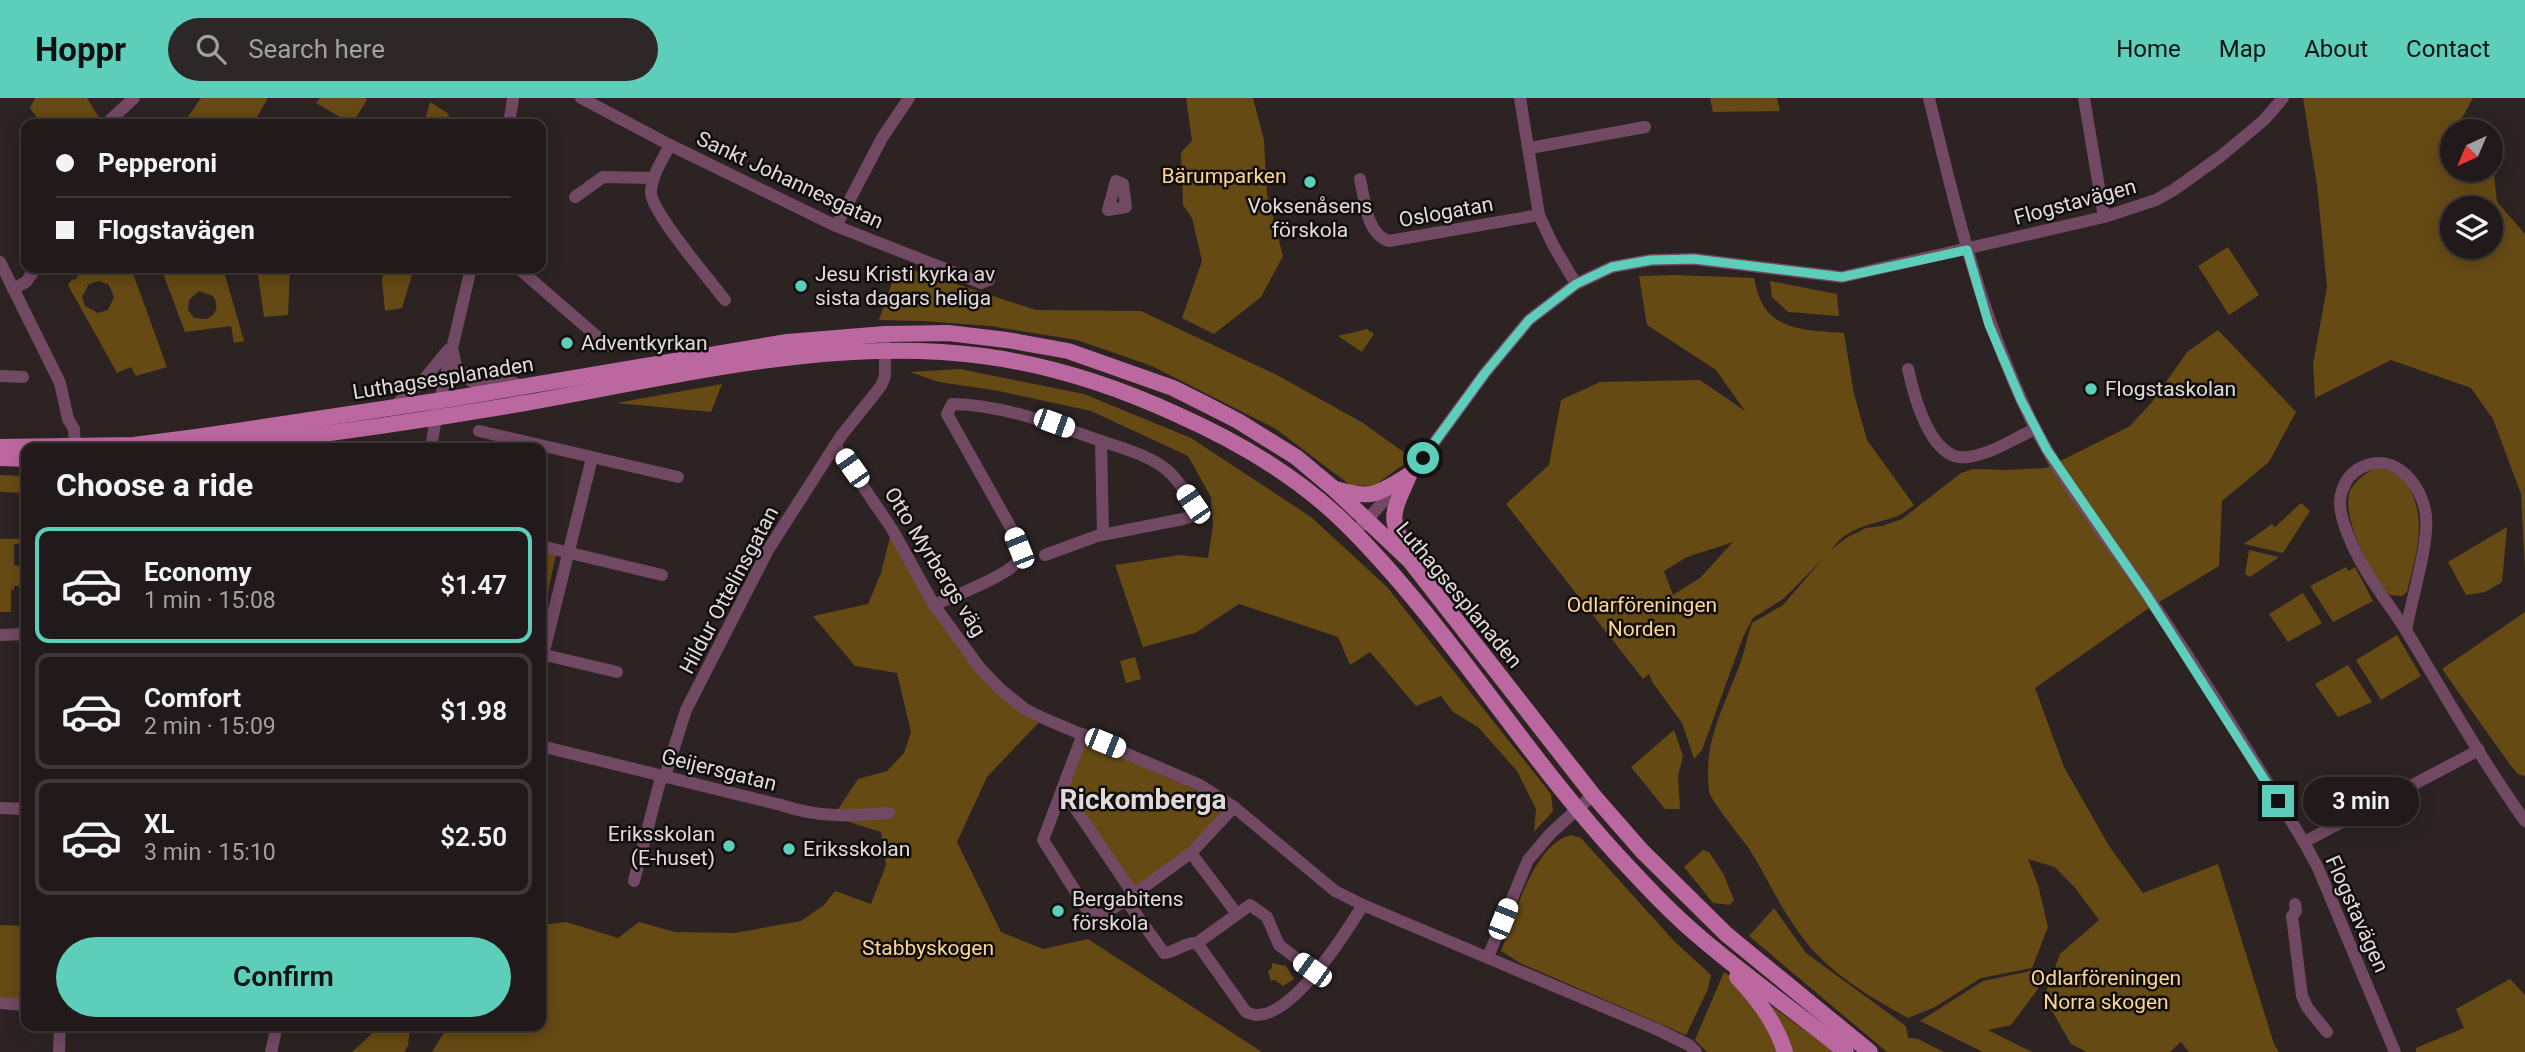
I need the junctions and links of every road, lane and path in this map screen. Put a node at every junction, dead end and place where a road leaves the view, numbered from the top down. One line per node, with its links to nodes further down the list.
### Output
1 (134, 98): 9 (street)
2 (581, 98): 12 (street, Sankt Johannesgatan)
3 (909, 98): 19 (street)
4 (1520, 98): 13 (street)
5 (1929, 98): 20 (street)
6 (2084, 98): 18 (street)
7 (2283, 98): 18 (street, Flogstavägen)
8 (516, 102): 10 (street)
9 (111, 119)
10 (511, 119)
11 (1645, 127): 13 (street)
12 (670, 145): 14 (street); 19 (street, Sankt Johannesgatan)
13 (1530, 148): 17 (street)
14 (654, 178): 16 (street); 28 (street)
15 (1360, 179): 17 (street, Oslogatan)
16 (575, 197)
17 (1539, 215): 26 (street)
18 (2104, 218): 20 (street, Flogstavägen)
19 (836, 226): 25 (street, Sankt Johannesgatan)
20 (1967, 250): 26 (street, Flogstavägen); 87 (street, Flogstavägen)
21 (0, 262): 27 (street)
22 (32, 273): 27 (street)
23 (470, 273): 30 (street)
24 (524, 273): 31 (street)
25 (989, 280)
26 (1576, 284): 57 (street, Flogstavägen)
27 (13, 289): 40 (street)
28 (725, 300)
29 (885, 334): 32 (street, Hildur Ottelinsgatan); 36 (main road, Luthagsesplanaden); 59 (main road, Luthagsesplanaden)
30 (452, 344): 36 (street); 37 (street); 38 (street)
31 (608, 346)
32 (885, 352): 39 (main road, Luthagsesplanaden); 50 (street, Hildur Ottelinsgatan); 61 (main road, Luthagsesplanaden)
33 (1908, 369): 42 (street)
34 (0, 376): 35 (street)
35 (23, 377)
36 (539, 383): 37 (main road, Luthagsesplanaden)
37 (440, 400): 38 (main road, Luthagsesplanaden); 39 (street)
38 (394, 407): 46 (main road, Luthagsesplanaden)
39 (436, 417): 47 (main road, Luthagsesplanaden); 48 (street)
40 (68, 419): 44 (street); 45 (street)
41 (479, 431): 49 (street)
42 (2029, 432)
43 (1101, 441): 62 (street); 62 (street); 67 (street)
44 (67, 443)
45 (75, 443)
46 (148, 443)
47 (254, 443)
48 (432, 443)
49 (529, 443)
50 (835, 445): 67 (street, Otto Myrbergs väg); 78 (street, Hildur Ottelinsgatan)
51 (0, 447): 52 (main road, Luthagsesplanaden)
52 (21, 447)
53 (546, 447): 55 (street)
54 (0, 458): 56 (main road)
55 (592, 458): 58 (street); 64 (street)
56 (21, 459)
57 (1409, 475): 59 (main road); 60 (street, Flogstavägen); 71 (main road)
58 (677, 477)
59 (1333, 488): 60 (main road, Luthagsesplanaden)
60 (1368, 519): 61 (street, Flogstavägen); 71 (main road, Luthagsesplanaden)
61 (1354, 534): 84 (main road, Luthagsesplanaden)
62 (1103, 535): 65 (street)
63 (546, 547): 64 (street)
64 (569, 553): 66 (street); 72 (street)
65 (1045, 555)
66 (662, 575)
67 (934, 605): 75 (street, Otto Myrbergs väg)
68 (2406, 631): 68 (street); 77 (street)
69 (21, 634): 70 (street)
70 (0, 635)
71 (1469, 636): 80 (main road, Luthagsesplanaden)
72 (546, 642)
73 (546, 658): 74 (street)
74 (617, 672)
75 (1083, 734): 79 (street); 81 (street, Otto Myrbergs väg)
76 (546, 747): 78 (street, Geijersgatan)
77 (2479, 750): 86 (street); 87 (street)
78 (665, 776): 85 (street, Geijersgatan); 89 (street, Hildur Ottelinsgatan)
79 (1062, 789): 90 (street); 90 (street)
80 (1593, 795): 84 (street); 108 (main road, Luthagsesplanaden)
81 (1234, 807): 88 (street); 92 (street, Otto Myrbergs väg)
82 (0, 808): 83 (street)
83 (21, 809)
84 (1577, 809): 94 (main road, Luthagsesplanaden); 96 (street)
85 (889, 813)
86 (2525, 821)
87 (2304, 842): 109 (street, Flogstavägen)
88 (1191, 853): 90 (street); 93 (street)
89 (634, 881)
90 (1130, 897): 95 (street)
91 (2295, 904): 102 (street)
92 (1363, 905): 96 (street, Otto Myrbergs väg); 97 (street)
93 (1237, 914): 95 (street); 97 (street)
94 (1702, 939): 106 (main road); 107 (main road, Luthagsesplanaden)
95 (1197, 943): 97 (street)
96 (1488, 957): 105 (street, Otto Myrbergs väg)
97 (1314, 974)
98 (0, 1003): 99 (street)
99 (21, 1004)
100 (60, 1031): 103 (street)
101 (276, 1031): 104 (street)
102 (2327, 1032)
103 (59, 1052)
104 (271, 1052)
105 (1696, 1052)
106 (1785, 1052)
107 (1846, 1052)
108 (1870, 1052)
109 (2395, 1052)

